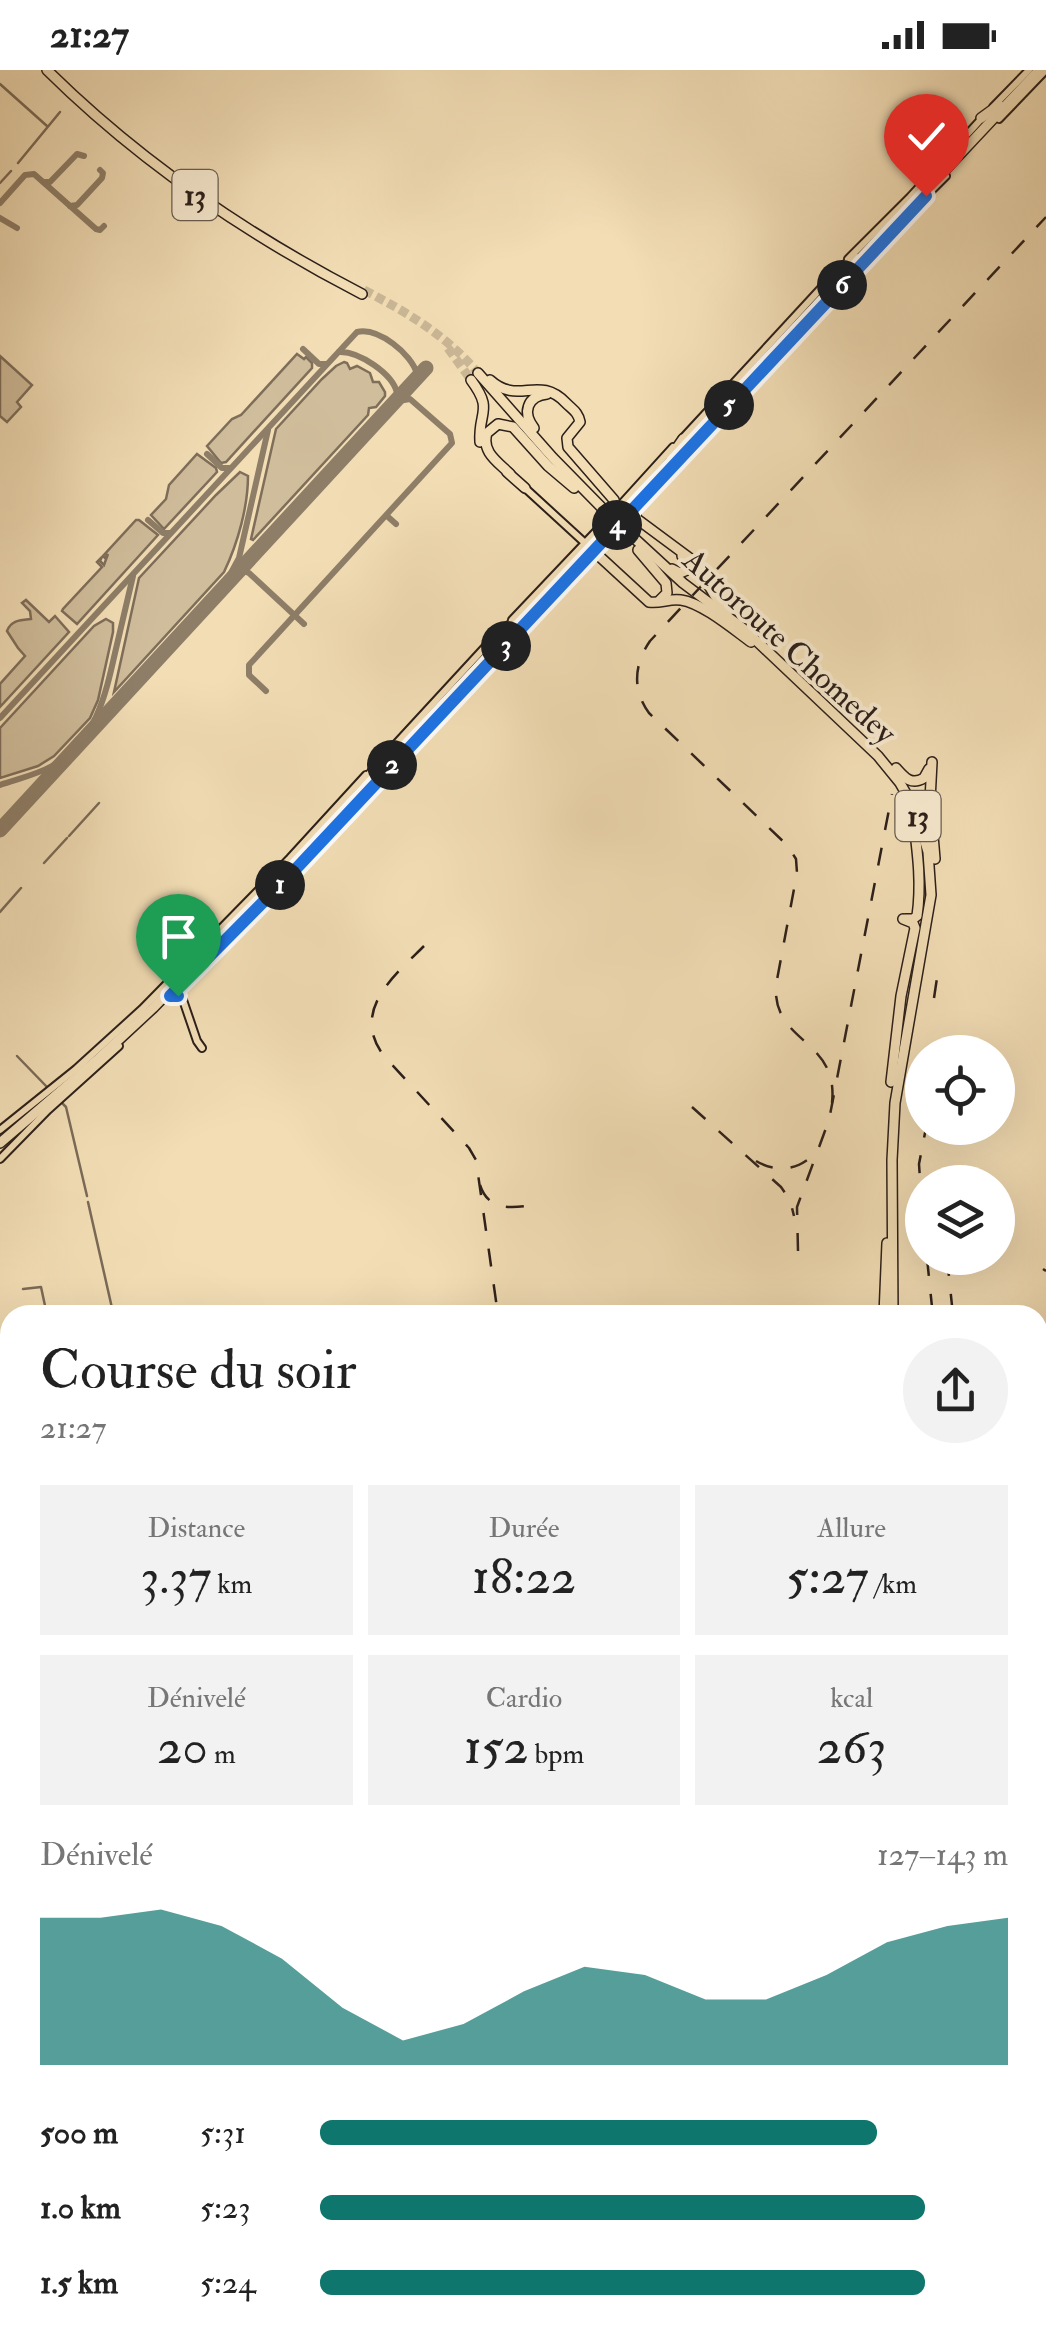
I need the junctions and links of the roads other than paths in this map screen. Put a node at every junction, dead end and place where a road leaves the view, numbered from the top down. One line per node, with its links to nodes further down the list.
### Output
1 (52, 70): 1 (highway, 13)
2 (1038, 71): 3 (highway); 4 (main road); 6 (main road)
3 (1013, 95): 4 (highway); 5 (highway); 7 (highway)
4 (981, 118): 7 (main road)
5 (939, 176): 6 (highway); 7 (highway)
6 (926, 196): 7 (main road)
7 (890, 225): 8 (highway); 9 (main road); 10 (main road); 11 (highway)
8 (865, 250): 10 (highway); 13 (highway)
9 (861, 266): 11 (highway); 13 (main road)
10 (835, 273): 13 (main road)
11 (830, 290): 13 (highway)
12 (476, 375): 14 (highway); 18 (highway); 20 (highway, Autoroute Chomedey / 13); 22 (highway, Autoroute Chomedey / 13)
13 (741, 384): 15 (main road); 16 (highway); 17 (highway); 21 (main road)
14 (571, 408): 22 (highway); 23 (highway)
15 (683, 439): 16 (highway); 23 (main road)
16 (670, 458): 23 (highway)
17 (663, 470): 21 (highway); 23 (highway)
18 (510, 474): 19 (highway); 20 (highway)
19 (524, 488): 26 (main road)
20 (576, 490): 27 (highway, Autoroute Chomedey / 13)
21 (650, 490): 23 (main road)
22 (593, 500): 27 (highway, Autoroute Chomedey / 13)
23 (620, 511): 24 (highway, bridge); 27 (highway); 31 (highway)
24 (608, 527): 25 (main road); 26 (main road); 28 (highway); 32 (highway)
25 (598, 545): 26 (main road); 27 (highway)
26 (588, 548): 29 (main road); 30 (main road); 31 (highway)
27 (641, 548): 31 (highway, Autoroute Chomedey / 13)
28 (518, 620): 30 (highway); 35 (highway)
29 (518, 633): 32 (highway); 37 (main road)
30 (498, 634): 34 (main road)
31 (748, 637): 33 (highway, Autoroute Chomedey / 13); 36 (highway, Autoroute Chomedey / 13)
32 (494, 650): 37 (highway)
33 (826, 707): 43 (highway, Autoroute Chomedey / 13); 43 (highway)
34 (382, 758): 35 (highway); 37 (main road)
35 (362, 786): 37 (highway)
36 (912, 816): 49 (highway, Autoroute Chomedey / 13); 49 (highway)
37 (317, 837): 38 (highway); 39 (main road); 40 (main road); 41 (highway)
38 (302, 854): 39 (highway); 42 (highway)
39 (286, 879): 41 (main road)
40 (244, 902): 41 (highway); 44 (main road)
41 (232, 929): 42 (highway); 44 (highway)
42 (209, 950): 44 (highway)
43 (920, 958): 52 (highway, Autoroute Chomedey / 13)
44 (179, 978): 45 (main road); 47 (highway); 50 (main road); 50 (highway)
45 (170, 996): 46 (main road); 48 (main road)
46 (202, 1048)
47 (98, 1060): 48 (highway); 50 (highway)
48 (79, 1083): 51 (main road)
49 (890, 1096): 52 (highway, Autoroute Chomedey / 13)
50 (0, 1137)
51 (0, 1158)
52 (890, 1230): 53 (highway)
53 (891, 1305)

